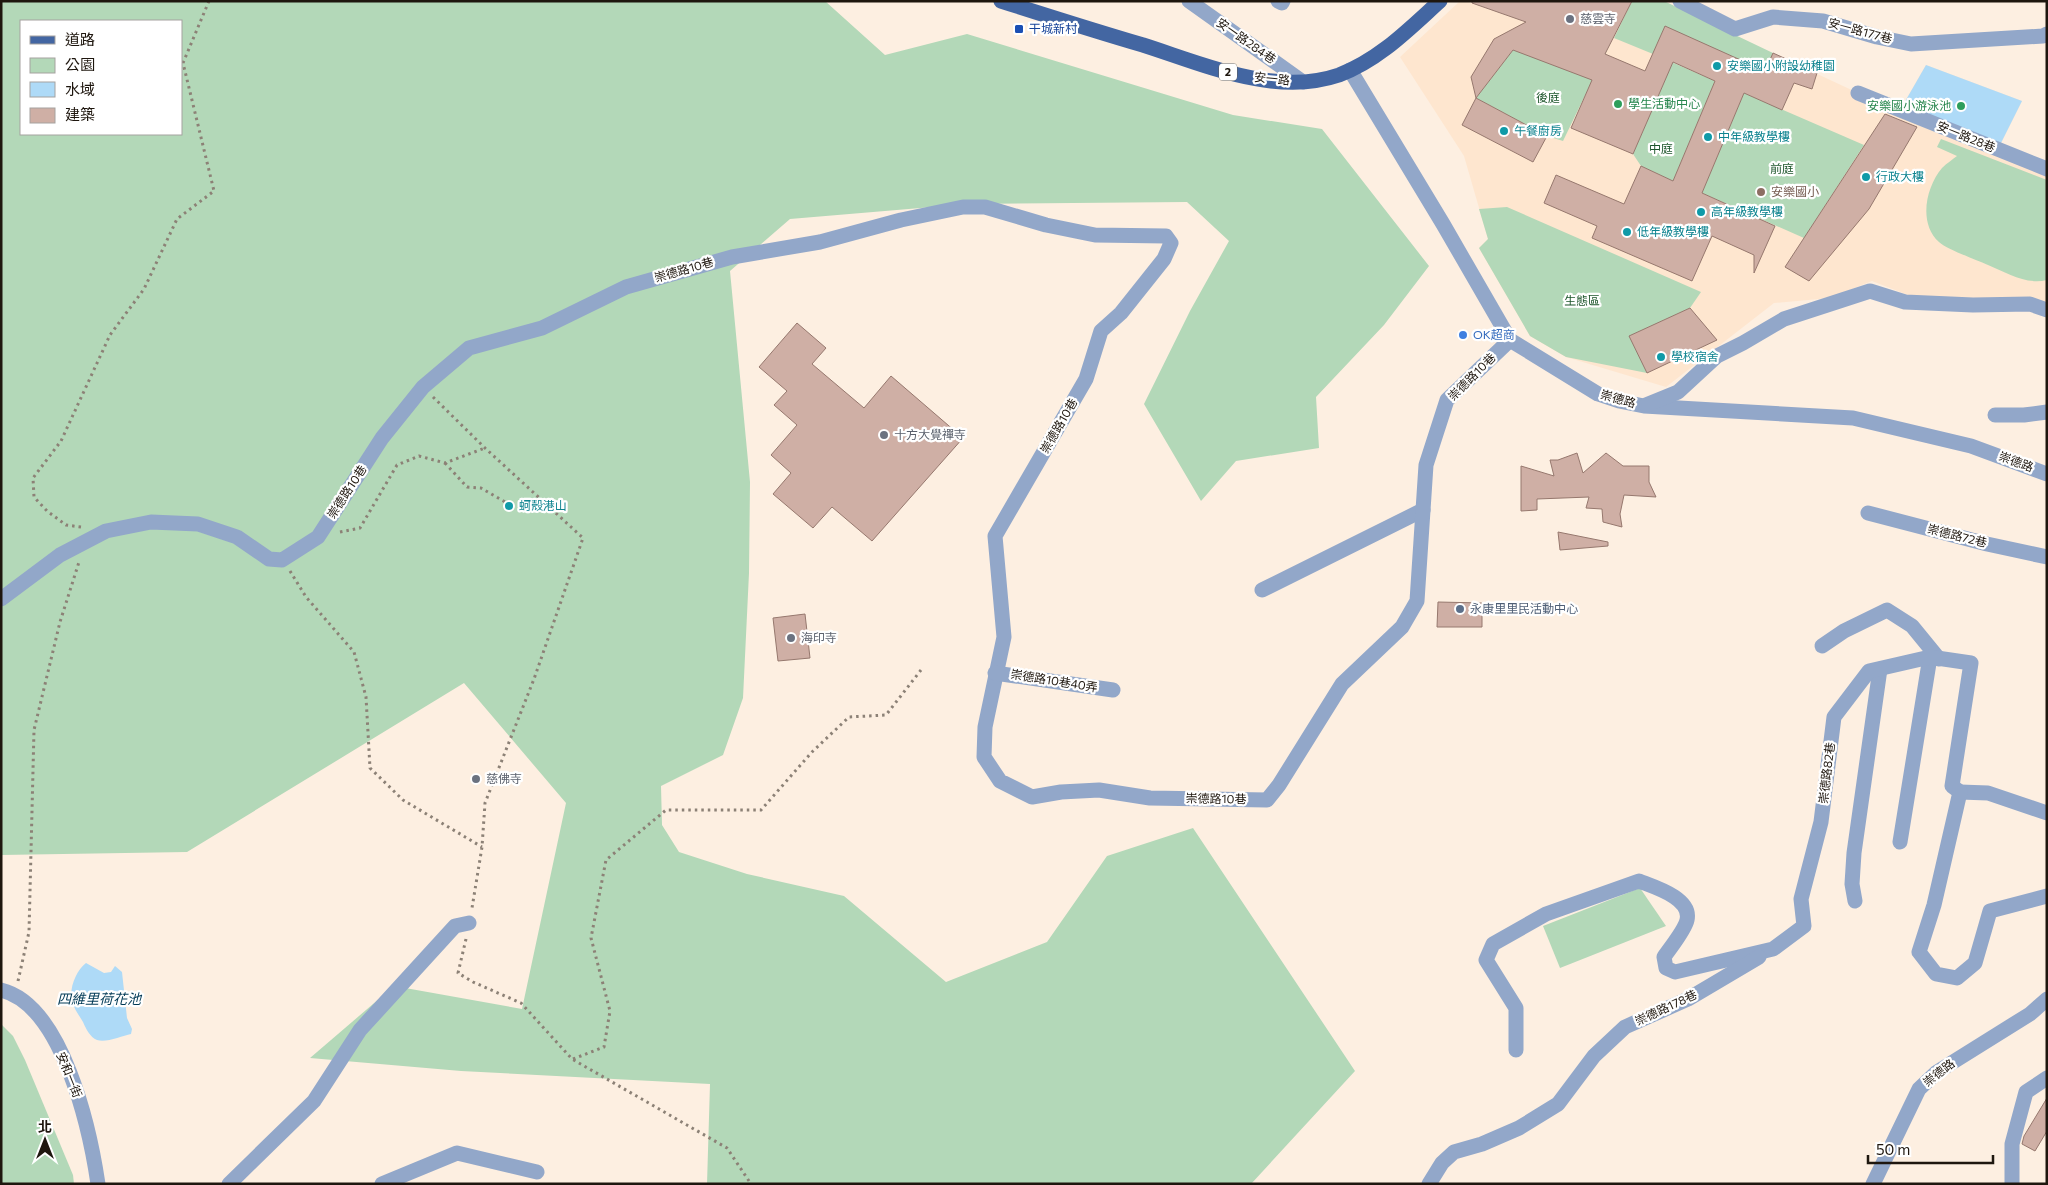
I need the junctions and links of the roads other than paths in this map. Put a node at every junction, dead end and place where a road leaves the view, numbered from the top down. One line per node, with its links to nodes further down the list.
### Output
1 (1001, 1): 9 (main road, 安一路 / 2)
2 (1189, 1): 9 (street, 安一路284巷)
3 (1278, 1): 4 (street)
4 (1283, 1)
5 (1440, 1): 8 (main road, 安一路 / 2)
6 (1680, 1): 7 (street, 安一路177巷)
7 (2047, 34)
8 (1350, 70): 9 (main road, 安一路 / 2); 13 (street, 崇德路)
9 (1303, 82)
10 (1858, 93): 11 (street, 安一路28巷)
11 (2047, 169)
12 (2047, 310): 14 (street)
13 (1510, 340): 14 (street, 崇德路); 18 (street, 崇德路10巷)
14 (1644, 406): 17 (street, 崇德路)
15 (2047, 412): 16 (street)
16 (1995, 415)
17 (2047, 474)
18 (1423, 510): 21 (street); 26 (street, 崇德路10巷)
19 (1868, 513): 20 (street, 崇德路72巷)
20 (2047, 557)
21 (1262, 590)
22 (1, 599): 26 (street, 崇德路10巷)
23 (1822, 646): 24 (street)
24 (1935, 658): 25 (street, 崇德路82巷); 28 (street, 崇德路82巷); 30 (street)
25 (1880, 669): 32 (street); 34 (street, 崇德路82巷)
26 (996, 672): 27 (street, 崇德路10巷40弄)
27 (1113, 690)
28 (1960, 792): 29 (street); 31 (street, 崇德路82巷)
29 (2047, 813)
30 (1900, 842)
31 (2047, 896)
32 (1855, 901)
33 (469, 923): 41 (street)
34 (1773, 949): 37 (street, 崇德路82巷); 43 (street, 崇德路178巷)
35 (8, 993): 40 (street, 安和一街)
36 (2047, 999): 44 (street, 崇德路)
37 (1516, 1050)
38 (2047, 1078): 45 (street)
39 (537, 1172): 42 (street)
40 (98, 1184)
41 (230, 1184)
42 (382, 1184)
43 (1430, 1184)
44 (1873, 1184)
45 (2012, 1184)

